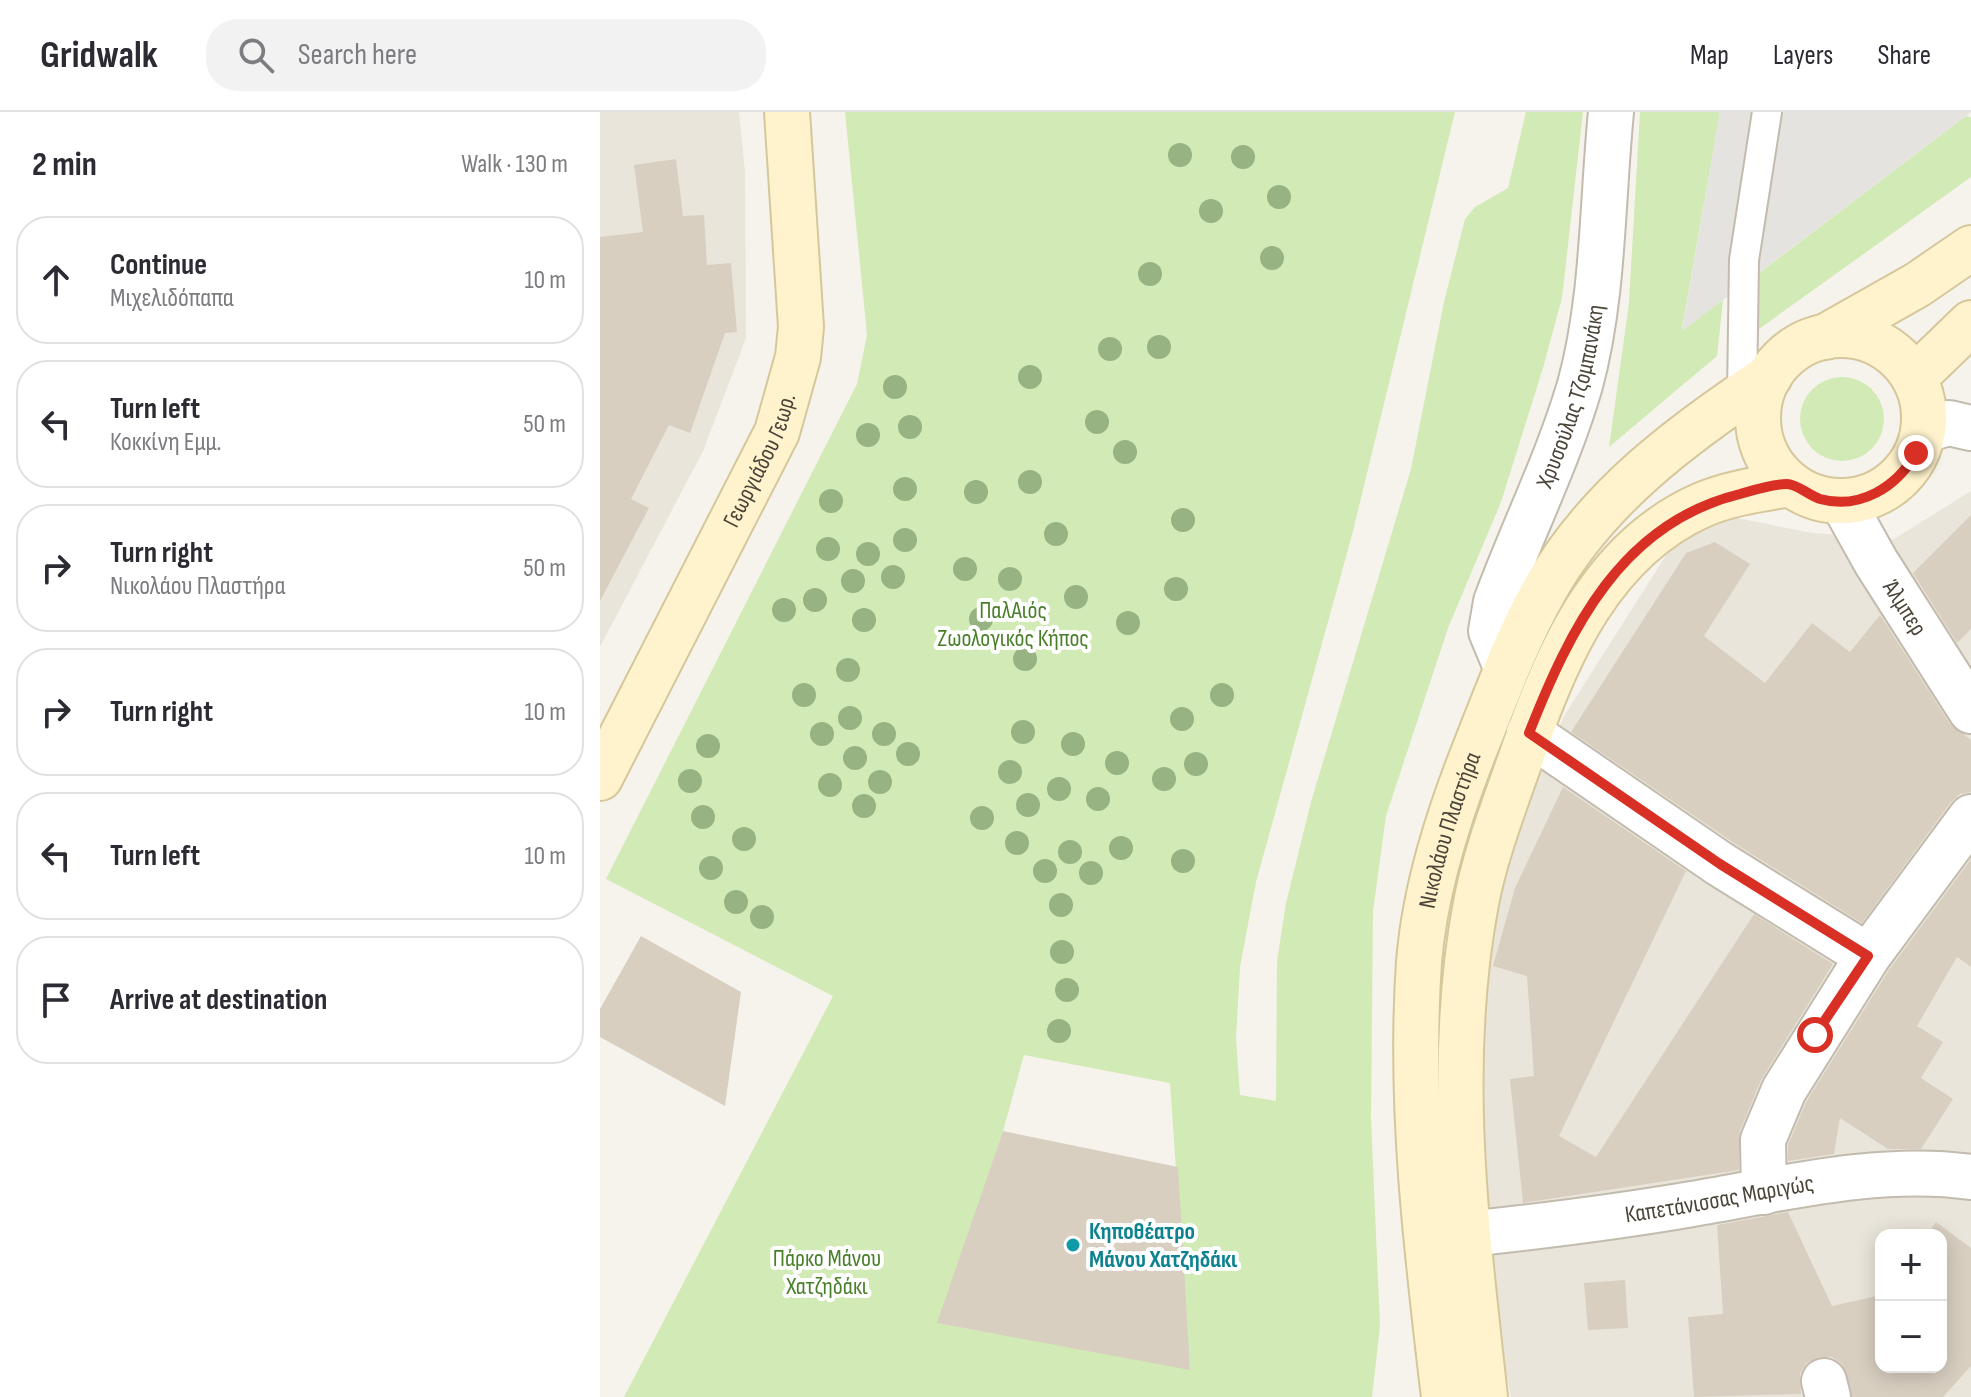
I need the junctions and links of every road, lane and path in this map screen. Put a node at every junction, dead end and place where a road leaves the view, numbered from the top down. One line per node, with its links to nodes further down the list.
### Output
1 (787, 112): 16 (main road, Γεωργιάδου Γεωρ.)
2 (1611, 112): 13 (street, Χρυσούλας Τζομπανάκη)
3 (1767, 112): 8 (lane)
4 (1971, 248): 6 (main road)
5 (1971, 323): 7 (main road)
6 (1825, 337): 7 (main road); 8 (main road)
7 (1914, 378): 10 (main road)
8 (1756, 385): 11 (main road); 13 (main road, Νικολάου Πλαστήρα)
9 (1971, 428): 10 (street)
10 (1924, 430): 12 (main road)
11 (1790, 484): 12 (main road); 15 (main road, Νικολάου Πλαστήρα)
12 (1842, 501): 14 (street, Άλμπερ)
13 (1506, 667): 22 (main road, Νικολάου Πλαστήρα)
14 (1971, 711)
15 (1529, 733): 18 (street); 21 (main road, Νικολάου Πλαστήρα)
16 (600, 778)
17 (1971, 817): 18 (street)
18 (1868, 956): 20 (street)
19 (1971, 1177): 20 (street, Καπετάνισσας Μαριγώς)
20 (1764, 1192): 21 (street, Καπετάνισσας Μαριγώς)
21 (1468, 1234): 23 (main road, Νικολάου Πλαστήρα)
22 (1444, 1397)
23 (1485, 1397)

